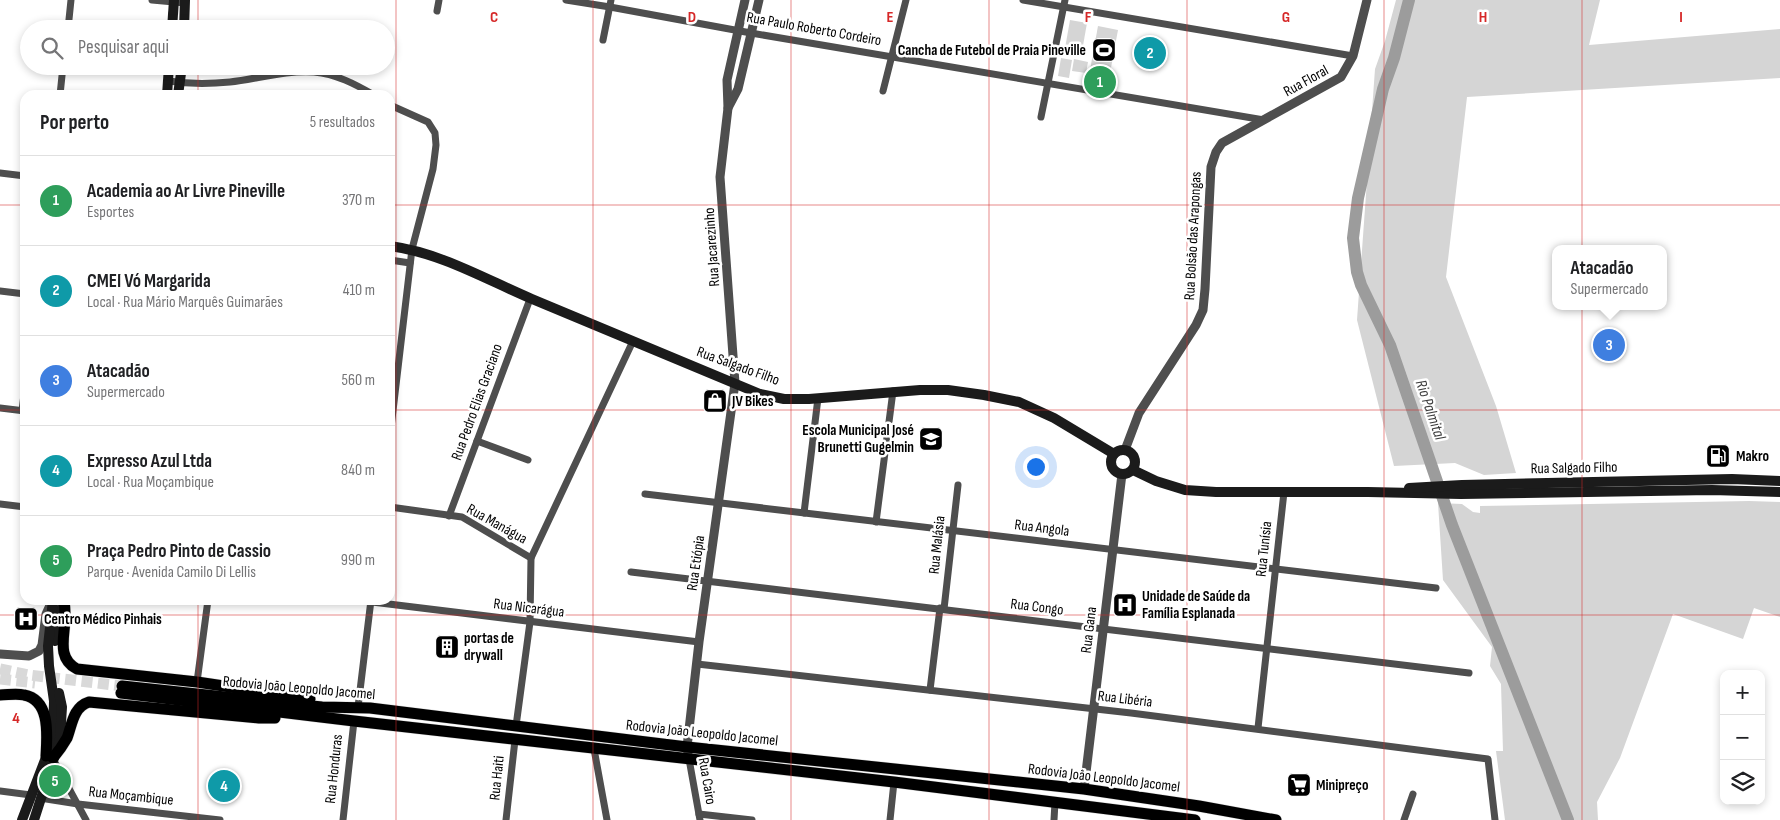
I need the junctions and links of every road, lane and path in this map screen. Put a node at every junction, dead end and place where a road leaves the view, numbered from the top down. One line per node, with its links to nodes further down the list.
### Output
1 (71, 0): 15 (street)
2 (152, 0): 10 (street)
3 (439, 0): 14 (street)
4 (566, 0): 12 (street, Rua Paulo Roberto Cordeiro)
5 (745, 0): 18 (street, Rua Jacarezinho)
6 (759, 0): 19 (street, Rua Jacarezinho)
7 (906, 0): 22 (street)
8 (1023, 0): 13 (street)
9 (1367, 0): 21 (street, Rua Floral)
10 (174, 1): 11 (street); 16 (main road)
11 (185, 2): 17 (main road)
12 (610, 3): 18 (street, Rua Paulo Roberto Cordeiro); 20 (street)
13 (1065, 4): 21 (street); 29 (street)
14 (437, 11)
15 (69, 20)
16 (173, 20)
17 (184, 20)
18 (738, 30): 19 (street, Rua Paulo Roberto Cordeiro); 37 (street, Rua Jacarezinho)
19 (751, 33): 22 (street, Rua Paulo Roberto Cordeiro); 37 (street, Rua Jacarezinho)
20 (603, 40)
21 (1353, 56): 39 (street, Rua Floral)
22 (892, 57): 29 (street, Rua Paulo Roberto Cordeiro); 35 (street)
23 (62, 75): 31 (street)
24 (168, 75): 28 (main road)
25 (181, 75): 30 (main road)
26 (273, 75): 30 (street)
27 (327, 75): 34 (street)
28 (168, 81): 30 (street); 32 (main road)
29 (1048, 82): 38 (street); 39 (street, Rua Paulo Roberto Cordeiro)
30 (180, 83): 33 (main road)
31 (61, 90)
32 (167, 90)
33 (179, 90)
34 (364, 90)
35 (883, 91)
36 (395, 107): 43 (street)
37 (728, 108): 51 (street, Rua Jacarezinho)
38 (1041, 117)
39 (1264, 120): 57 (street, Rua Bolsão das Arapongas)
40 (0, 173): 41 (street)
41 (20, 175)
42 (395, 247): 43 (main road, Rua Salgado Filho)
43 (412, 249): 45 (street); 48 (main road, Rua Salgado Filho)
44 (395, 261): 45 (street)
45 (410, 263): 50 (street)
46 (0, 291): 47 (street)
47 (20, 293)
48 (530, 299): 49 (main road, Rua Salgado Filho); 56 (street, Rua Pedro Elias Graciano)
49 (633, 341): 51 (main road, Rua Salgado Filho); 77 (street)
50 (395, 368)
51 (735, 383): 53 (main road, Rua Salgado Filho); 68 (street, Rua Etiópia)
52 (893, 391): 53 (main road, Rua Salgado Filho); 58 (main road, Rua Salgado Filho); 74 (street)
53 (818, 398): 72 (street)
54 (0, 408): 55 (street)
55 (20, 411)
56 (477, 441): 59 (street); 73 (street, Rua Pedro Elias Graciano)
57 (1125, 450): 58 (main road); 60 (main road)
58 (1114, 454): 61 (main road)
59 (528, 460)
60 (1133, 470): 61 (main road); 65 (main road, Rua Salgado Filho)
61 (1122, 474): 76 (street, Rua Gana)
62 (1780, 481): 64 (main road, Rua Salgado Filho)
63 (958, 484): 75 (street, Rua Malásia)
64 (1462, 490): 65 (main road, Rua Salgado Filho); 66 (main road, Rua Salgado Filho)
65 (1284, 492): 78 (street, Rua Tunísia)
66 (1780, 492)
67 (645, 494): 68 (street, Rua Angola)
68 (719, 503): 72 (street, Rua Angola); 80 (street, Rua Etiópia)
69 (0, 504): 70 (street)
70 (20, 506)
71 (395, 508): 73 (street, Rua Manágua)
72 (804, 514): 74 (street, Rua Angola)
73 (449, 516): 77 (street, Rua Manágua)
74 (876, 522): 75 (street, Rua Angola)
75 (953, 532): 76 (street, Rua Angola); 88 (street, Rua Malásia)
76 (1112, 550): 78 (street, Rua Angola); 90 (street, Rua Gana)
77 (531, 558): 89 (street)
78 (1276, 569): 81 (street, Rua Angola); 92 (street, Rua Tunísia)
79 (630, 572): 80 (street, Rua Congo)
80 (708, 581): 88 (street, Rua Congo); 91 (street, Rua Etiópia)
81 (1436, 588)
82 (395, 604): 89 (street, Rua Nicarágua)
83 (54, 605): 93 (street)
84 (59, 605): 108 (main road)
85 (61, 605): 96 (highway)
86 (207, 605): 96 (street)
87 (371, 605): 99 (street)
88 (942, 609): 90 (street, Rua Congo); 97 (street, Rua Malásia)
89 (530, 622): 91 (street, Rua Nicarágua); 103 (street)
90 (1103, 629): 92 (street, Rua Congo); 100 (street, Rua Gana)
91 (699, 642): 94 (street, Rua Etiópia)
92 (1267, 648): 95 (street, Rua Congo); 104 (street, Rua Tunísia)
93 (0, 654)
94 (697, 664): 97 (street, Rua Libéria); 106 (street, Rua Etiópia)
95 (1469, 673)
96 (197, 682): 99 (highway)
97 (930, 690): 100 (street, Rua Libéria)
98 (0, 695): 108 (highway)
99 (358, 707): 101 (highway, Rodovia João Leopoldo Jacomel); 103 (highway, Rodovia João Leopoldo Jacomel)
100 (1093, 709): 104 (street, Rua Libéria); 111 (street, Rua Gana)
101 (314, 717): 102 (highway, Rodovia João Leopoldo Jacomel); 108 (highway)
102 (354, 722): 105 (highway, Rodovia João Leopoldo Jacomel); 123 (street, Rua Honduras)
103 (516, 726): 106 (highway, Rodovia João Leopoldo Jacomel)
104 (1258, 728): 132 (street, Rua Libéria)
105 (515, 740): 107 (highway, Rodovia João Leopoldo Jacomel); 124 (street, Rua Haiti)
106 (686, 747): 109 (street, Rua Cairo); 111 (highway, Rodovia João Leopoldo Jacomel)
107 (594, 749): 109 (highway, Rodovia João Leopoldo Jacomel); 125 (street)
108 (49, 758): 114 (main road); 116 (street)
109 (689, 760): 110 (highway, Rodovia João Leopoldo Jacomel); 117 (street, Rua Cairo)
110 (894, 782): 115 (highway, Rodovia João Leopoldo Jacomel); 127 (street)
111 (1084, 789): 115 (highway); 130 (highway, Rodovia João Leopoldo Jacomel)
112 (0, 791): 114 (street, Rua Moçambique)
113 (1413, 794): 131 (street)
114 (36, 796): 116 (street, Rua Moçambique); 119 (main road); 120 (main road)
115 (1055, 802): 128 (street); 129 (highway, Rodovia João Leopoldo Jacomel)
116 (78, 804): 118 (street, Rua Moçambique); 121 (street)
117 (699, 817): 126 (street)
118 (185, 818): 122 (street, Rua Moçambique)
119 (22, 820)
120 (34, 820)
121 (86, 820)
122 (220, 820)
123 (342, 820)
124 (506, 820)
125 (607, 820)
126 (752, 820)
127 (890, 820)
128 (1054, 820)
129 (1195, 820)
130 (1276, 820)
131 (1404, 820)
132 (1495, 820)

